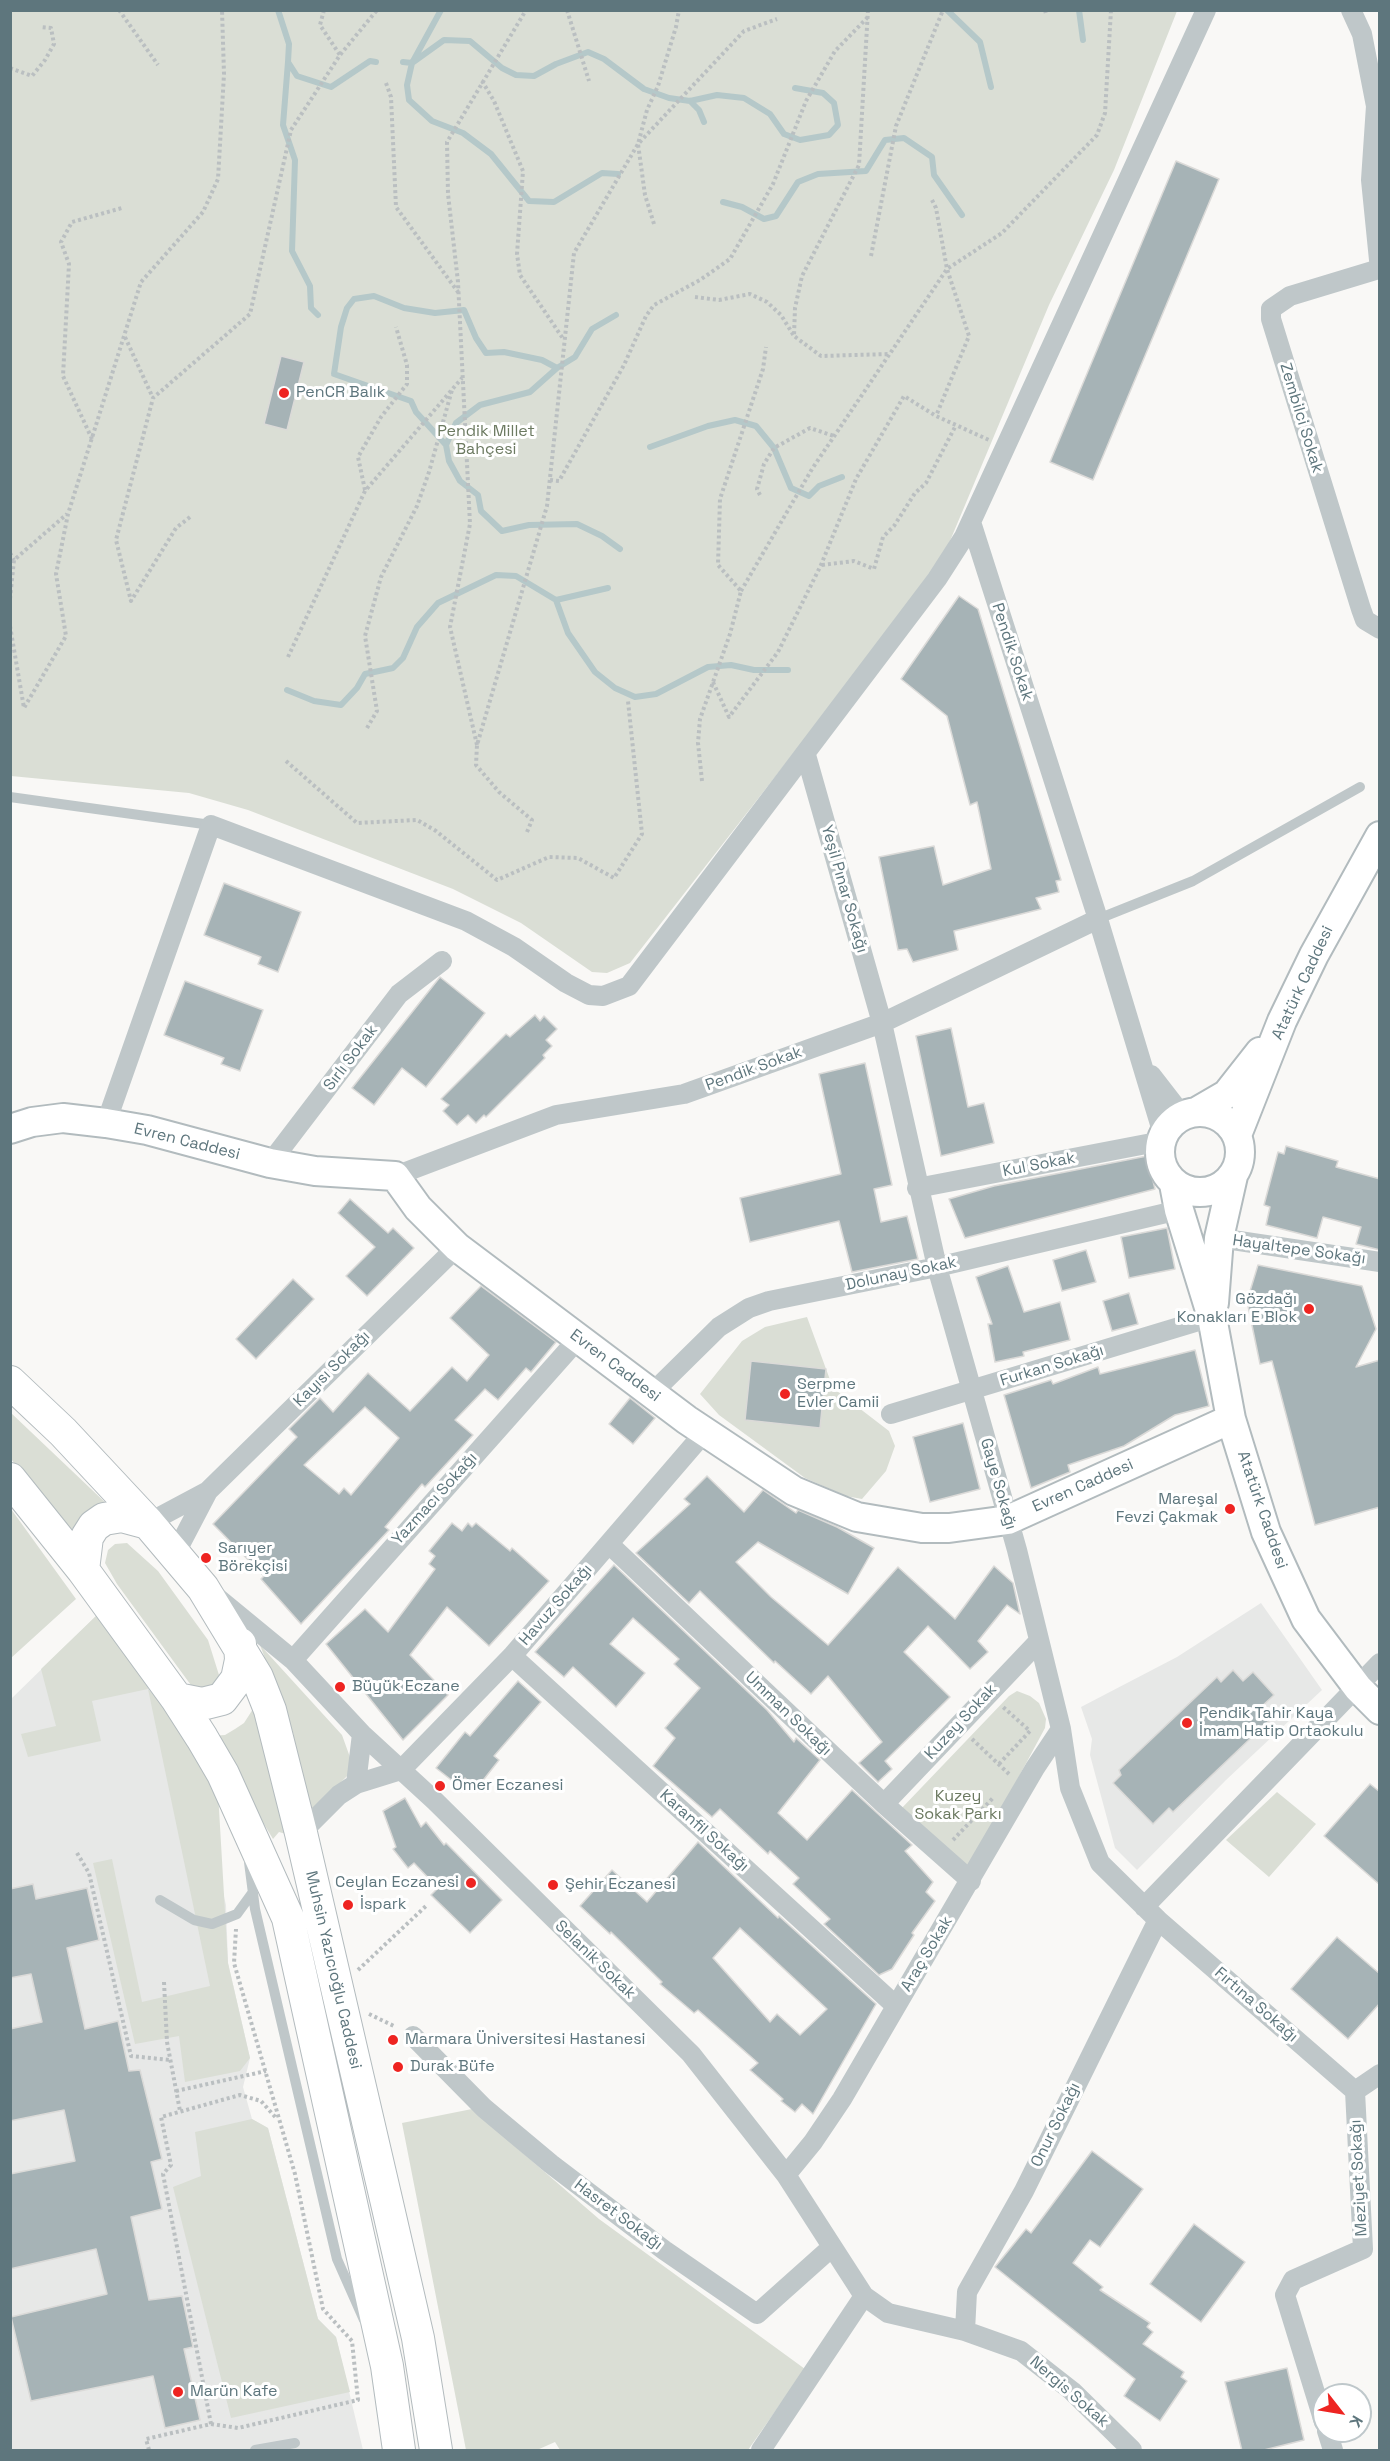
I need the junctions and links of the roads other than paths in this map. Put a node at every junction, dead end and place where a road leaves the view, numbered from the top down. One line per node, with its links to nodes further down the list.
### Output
1 (1206, 10): 4 (street)
2 (1351, 10): 3 (street)
3 (1379, 269): 5 (street, Zembilci Sokak)
4 (971, 522): 6 (street); 11 (street, Pendik Sokak)
5 (1380, 629)
6 (806, 755): 9 (street); 14 (street, Yeşil Pınar Sokağı)
7 (1360, 787): 11 (lane)
8 (10, 797): 9 (lane)
9 (210, 825): 16 (street)
10 (1380, 836): 13 (street, Atatürk Caddesi)
11 (1098, 919): 14 (street, Pendik Sokak); 15 (street, Pendik Sokak)
12 (442, 961): 20 (street, Sırlı Sokak)
13 (1282, 1022): 17 (street); 19 (street, Atatürk Caddesi)
14 (882, 1023): 21 (street, Pendik Sokak); 23 (street, Gaye Sokağı)
15 (1142, 1060): 17 (street, Pendik Sokak); 17 (street, Pendik Sokak)
16 (106, 1123): 18 (street, Evren Caddesi); 20 (street, Evren Caddesi)
17 (1176, 1126): 19 (street); 23 (street, Kul Sokak); 24 (street)
18 (10, 1130)
19 (1237, 1136): 22 (street)
20 (270, 1163): 21 (street, Evren Caddesi)
21 (394, 1176): 26 (street, Evren Caddesi)
22 (1233, 1176): 24 (street); 25 (street, Atatürk Caddesi)
23 (917, 1188): 28 (street, Gaye Sokağı)
24 (1177, 1197): 28 (street, Dolunay Sokak); 29 (street, Atatürk Caddesi)
25 (1219, 1238): 27 (street, Hayaltepe Sokağı); 29 (street, Atatürk Caddesi)
26 (457, 1247): 30 (street, Evren Caddesi); 38 (street, Kayısı Sokağı)
27 (1380, 1262)
28 (937, 1267): 32 (street, Gaye Sokağı); 33 (street, Dolunay Sokak)
29 (1212, 1317): 32 (street, Furkan Sokağı); 35 (street, Atatürk Caddesi)
30 (578, 1339): 33 (street, Evren Caddesi); 48 (street, Yazmacı Sokağı)
31 (10, 1382): 40 (main road, Muhsin Yazıcıoğlu Caddesi)
32 (973, 1391): 34 (street, Furkan Sokağı); 39 (street, Gaye Sokağı)
33 (652, 1394): 36 (street, Evren Caddesi)
34 (891, 1414)
35 (1231, 1419): 39 (street, Evren Caddesi); 50 (street, Atatürk Caddesi)
36 (704, 1433): 39 (street, Evren Caddesi); 41 (street, Havuz Sokağı)
37 (10, 1479): 43 (main road, Muhsin Yazıcıoğlu Caddesi)
38 (208, 1491): 40 (street); 42 (street)
39 (1008, 1520): 45 (street, Gaye Sokağı)
40 (148, 1523): 42 (main road, Muhsin Yazıcıoğlu Caddesi); 43 (main road)
41 (609, 1544): 47 (street, Havuz Sokağı); 57 (street, Umman Sokağı)
42 (174, 1556): 44 (main road, Muhsin Yazıcıoğlu Caddesi)
43 (83, 1569): 51 (main road, Muhsin Yazıcıoğlu Caddesi)
44 (203, 1588): 46 (main road, Muhsin Yazıcıoğlu Caddesi); 48 (street, Selanik Sokak)
45 (1039, 1641): 53 (street, Gaye Sokağı); 57 (street, Kuzey Sokak)
46 (240, 1644): 51 (main road); 59 (main road, Muhsin Yazıcıoğlu Caddesi)
47 (512, 1656): 55 (street, Havuz Sokağı); 64 (street, Karanfil Sokağı)
48 (293, 1660): 54 (street, Selanik Sokak)
49 (1380, 1663): 50 (street, Onur Sokağı)
50 (1358, 1688): 52 (street, Atatürk Caddesi); 63 (street, Onur Sokağı)
51 (177, 1699): 58 (main road, Muhsin Yazıcıoğlu Caddesi)
52 (1380, 1710)
53 (1061, 1729): 60 (street, Araç Sokak); 63 (street, Gaye Sokağı)
54 (362, 1734): 55 (street, Selanik Sokak); 56 (street)
55 (401, 1770): 56 (street); 68 (street, Selanik Sokak)
56 (356, 1784): 59 (street)
57 (884, 1804): 60 (street, Umman Sokağı)
58 (245, 1826): 61 (lane); 73 (main road, Muhsin Yazıcıoğlu Caddesi)
59 (301, 1833): 78 (main road, Muhsin Yazıcıoğlu Caddesi)
60 (970, 1881): 64 (street, Araç Sokak)
61 (253, 1892): 62 (lane); 73 (lane)
62 (160, 1900)
63 (1151, 1913): 67 (street, Fırtına Sokağı); 72 (street, Onur Sokağı)
64 (896, 2006): 68 (street, Araç Sokak)
65 (413, 2036): 70 (street, Hasret Sokağı)
66 (1380, 2074): 67 (street)
67 (1355, 2091): 69 (street, Meziyet Sokağı)
68 (786, 2175): 70 (street, Selanik Sokak)
69 (1371, 2246): 74 (street, Meziyet Sokağı)
70 (832, 2247): 71 (street, Selanik Sokak)
71 (864, 2296): 72 (street, Selanik Sokak); 79 (street)
72 (965, 2331): 80 (street, Nergis Sokak)
73 (387, 2366): 77 (main road, Muhsin Yazıcıoğlu Caddesi)
74 (1312, 2383)
75 (292, 2447): 76 (lane)
76 (255, 2451)
77 (399, 2451)
78 (436, 2451)
79 (761, 2451)
80 (1132, 2451)

